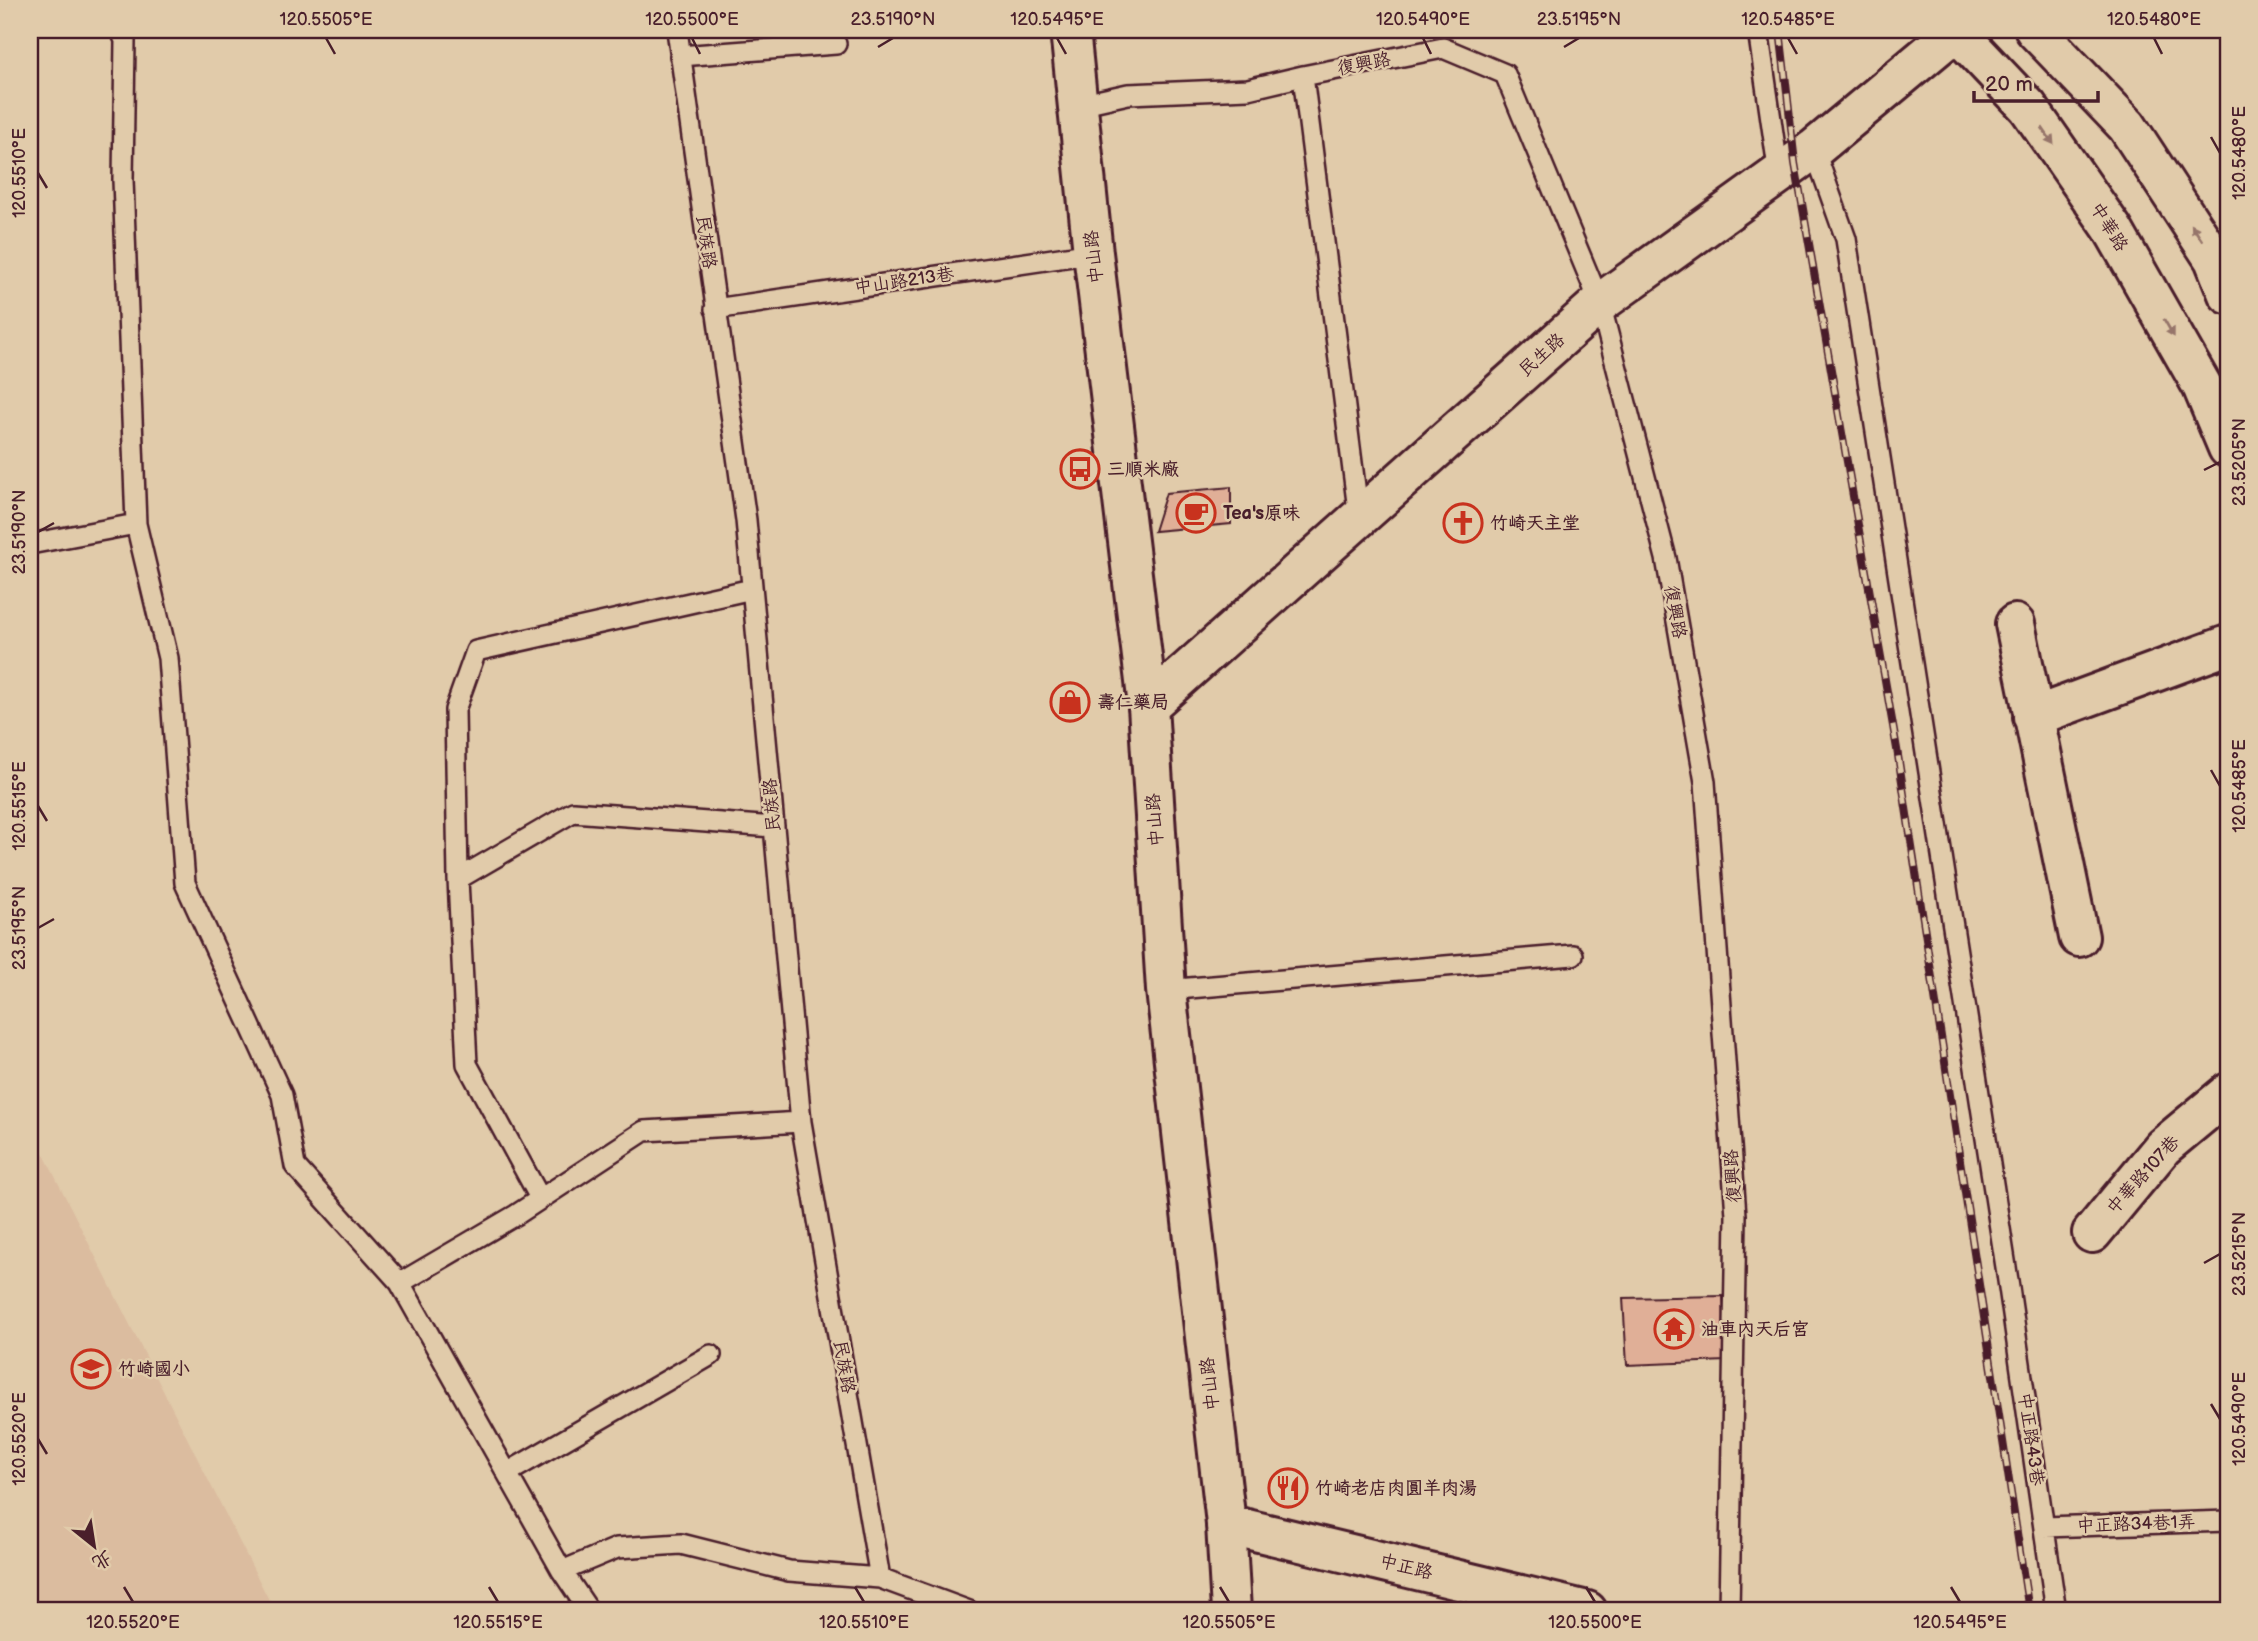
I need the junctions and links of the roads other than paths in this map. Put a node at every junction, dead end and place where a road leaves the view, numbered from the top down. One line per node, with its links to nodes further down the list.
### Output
1 (120, 30): 19 (lane)
2 (677, 30): 8 (lane, 民族路)
3 (1070, 30): 10 (street, 中山路)
4 (1758, 30): 12 (lane)
5 (1956, 30): 11 (street, 民生路); 17 (street, 中華路, one-way to 17)
6 (2035, 30): 14 (street, one-way to 6)
7 (836, 44): 8 (lane)
8 (680, 56): 16 (lane, 民族路)
9 (1303, 76): 10 (lane, 復興路); 15 (lane, 復興路); 18 (lane)
10 (1079, 104): 13 (street, 中山路)
11 (1814, 149): 12 (street, 民生路); 40 (lane, 中正路43巷)
12 (1779, 174): 15 (street, 民生路)
13 (1093, 253): 16 (lane, 中山路213巷); 24 (street, 中山路)
14 (2228, 294)
15 (1600, 303): 18 (street, 民生路); 47 (lane, 復興路)
16 (715, 309): 21 (lane, 民族路)
17 (2228, 448)
18 (1359, 518): 24 (street, 民生路)
19 (136, 524): 20 (lane); 35 (lane)
20 (30, 544)
21 (752, 589): 26 (lane, 民族路); 27 (lane)
22 (2015, 624): 25 (street)
23 (2228, 645): 25 (street)
24 (1148, 706): 30 (street, 中山路)
25 (2033, 716): 28 (street)
26 (774, 827): 27 (lane); 32 (lane, 民族路)
27 (458, 879): 33 (lane)
28 (2079, 937)
29 (1573, 955): 30 (lane)
30 (1166, 990): 39 (street, 中山路)
31 (2228, 1093): 34 (street, 中華路107巷)
32 (801, 1122): 33 (lane); 42 (lane, 民族路)
33 (540, 1198): 35 (lane)
34 (2092, 1233)
35 (400, 1283): 37 (lane)
36 (710, 1355): 37 (lane)
37 (507, 1473): 41 (lane)
38 (2228, 1521): 40 (lane, 中正路34巷1弄)
39 (1226, 1524): 45 (street, 中山路); 46 (street, 中正路)
40 (2044, 1527): 48 (lane, 中正路43巷)
41 (562, 1571): 42 (lane); 43 (lane)
42 (880, 1578): 44 (lane)
43 (589, 1611)
44 (970, 1611)
45 (1231, 1611)
46 (1587, 1611)
47 (1729, 1611)
48 (2056, 1611)

